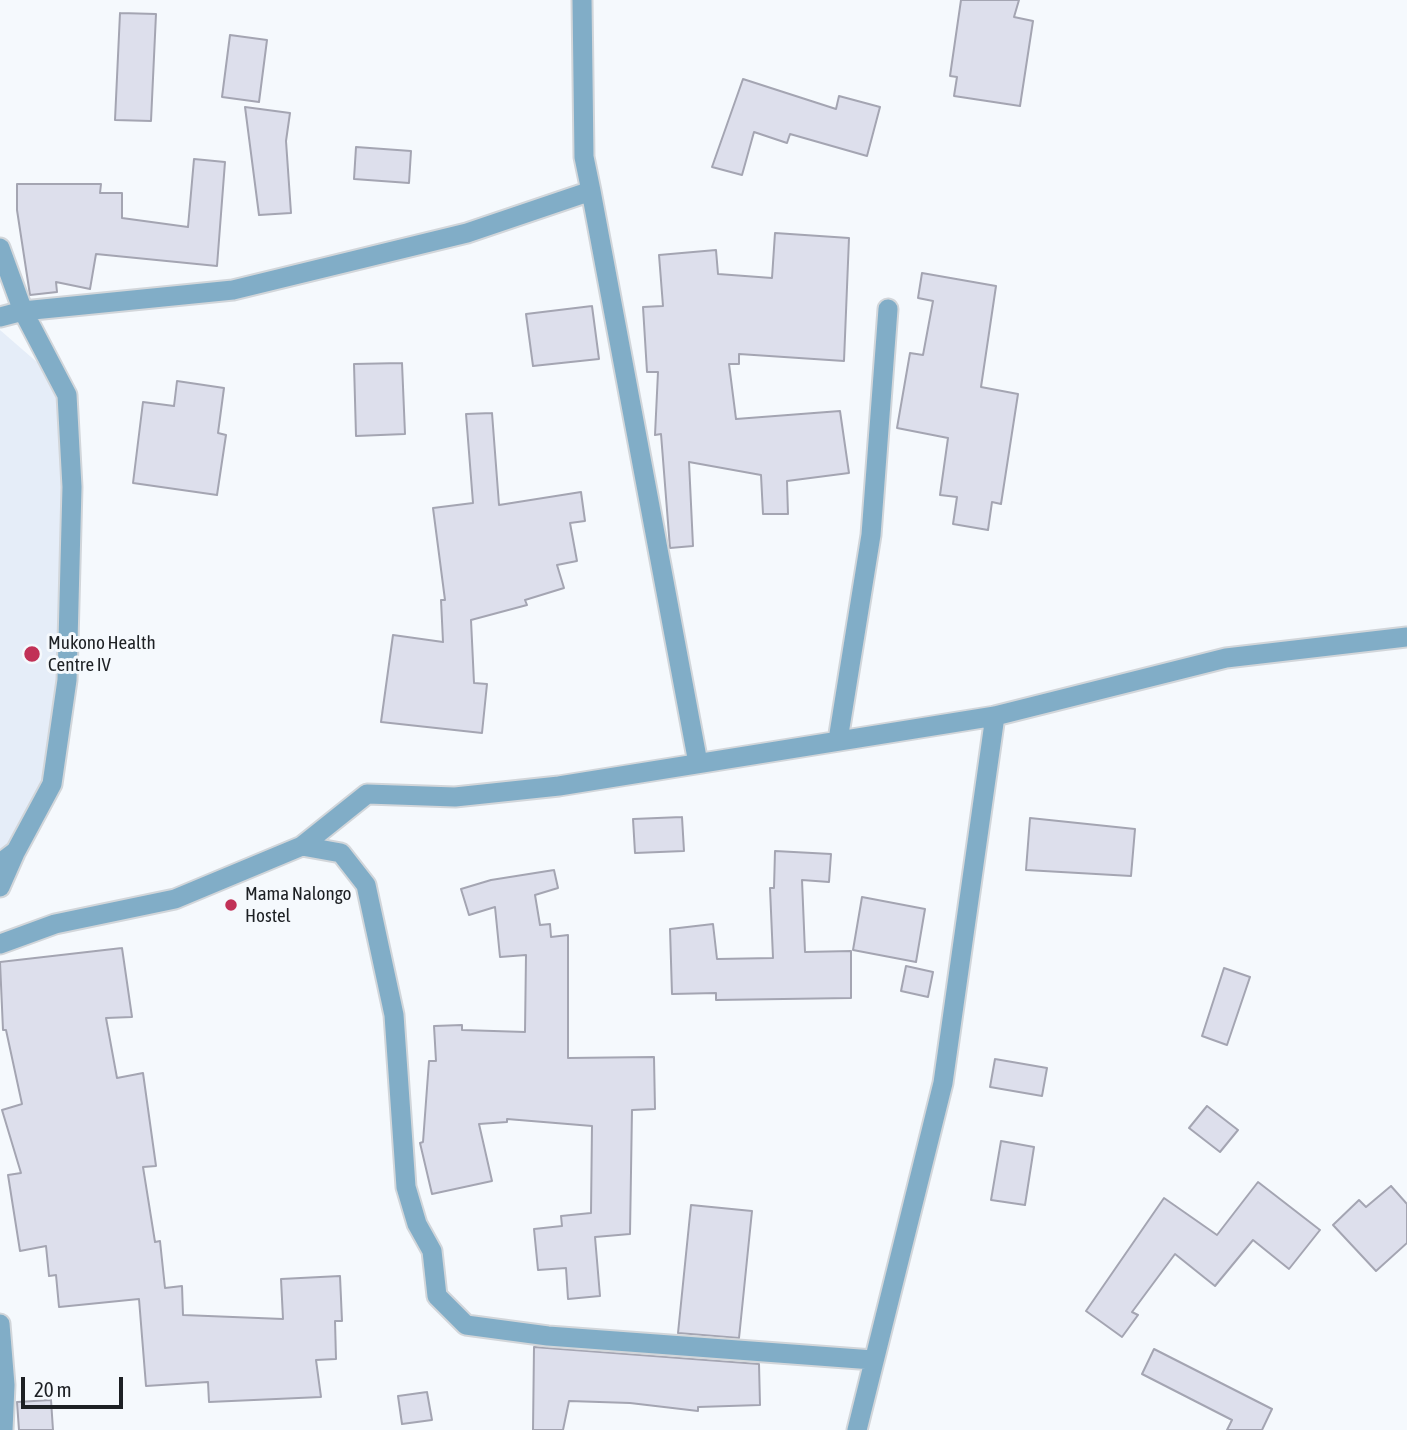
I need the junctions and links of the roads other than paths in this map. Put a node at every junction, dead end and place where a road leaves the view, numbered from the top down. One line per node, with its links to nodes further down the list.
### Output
1 (582, 0): 2 (street)
2 (590, 191): 5 (street); 10 (street)
3 (0, 248): 5 (street)
4 (888, 309): 9 (street)
5 (23, 311): 6 (street); 12 (street)
6 (0, 317)
7 (1407, 637): 8 (street)
8 (995, 716): 9 (street); 16 (street)
9 (838, 740): 10 (street)
10 (698, 763): 11 (street)
11 (302, 846): 14 (street); 16 (street)
12 (8, 857): 13 (street)
13 (0, 887)
14 (0, 944)
15 (0, 1324): 17 (street)
16 (873, 1360): 18 (street)
17 (3, 1430)
18 (857, 1430)

